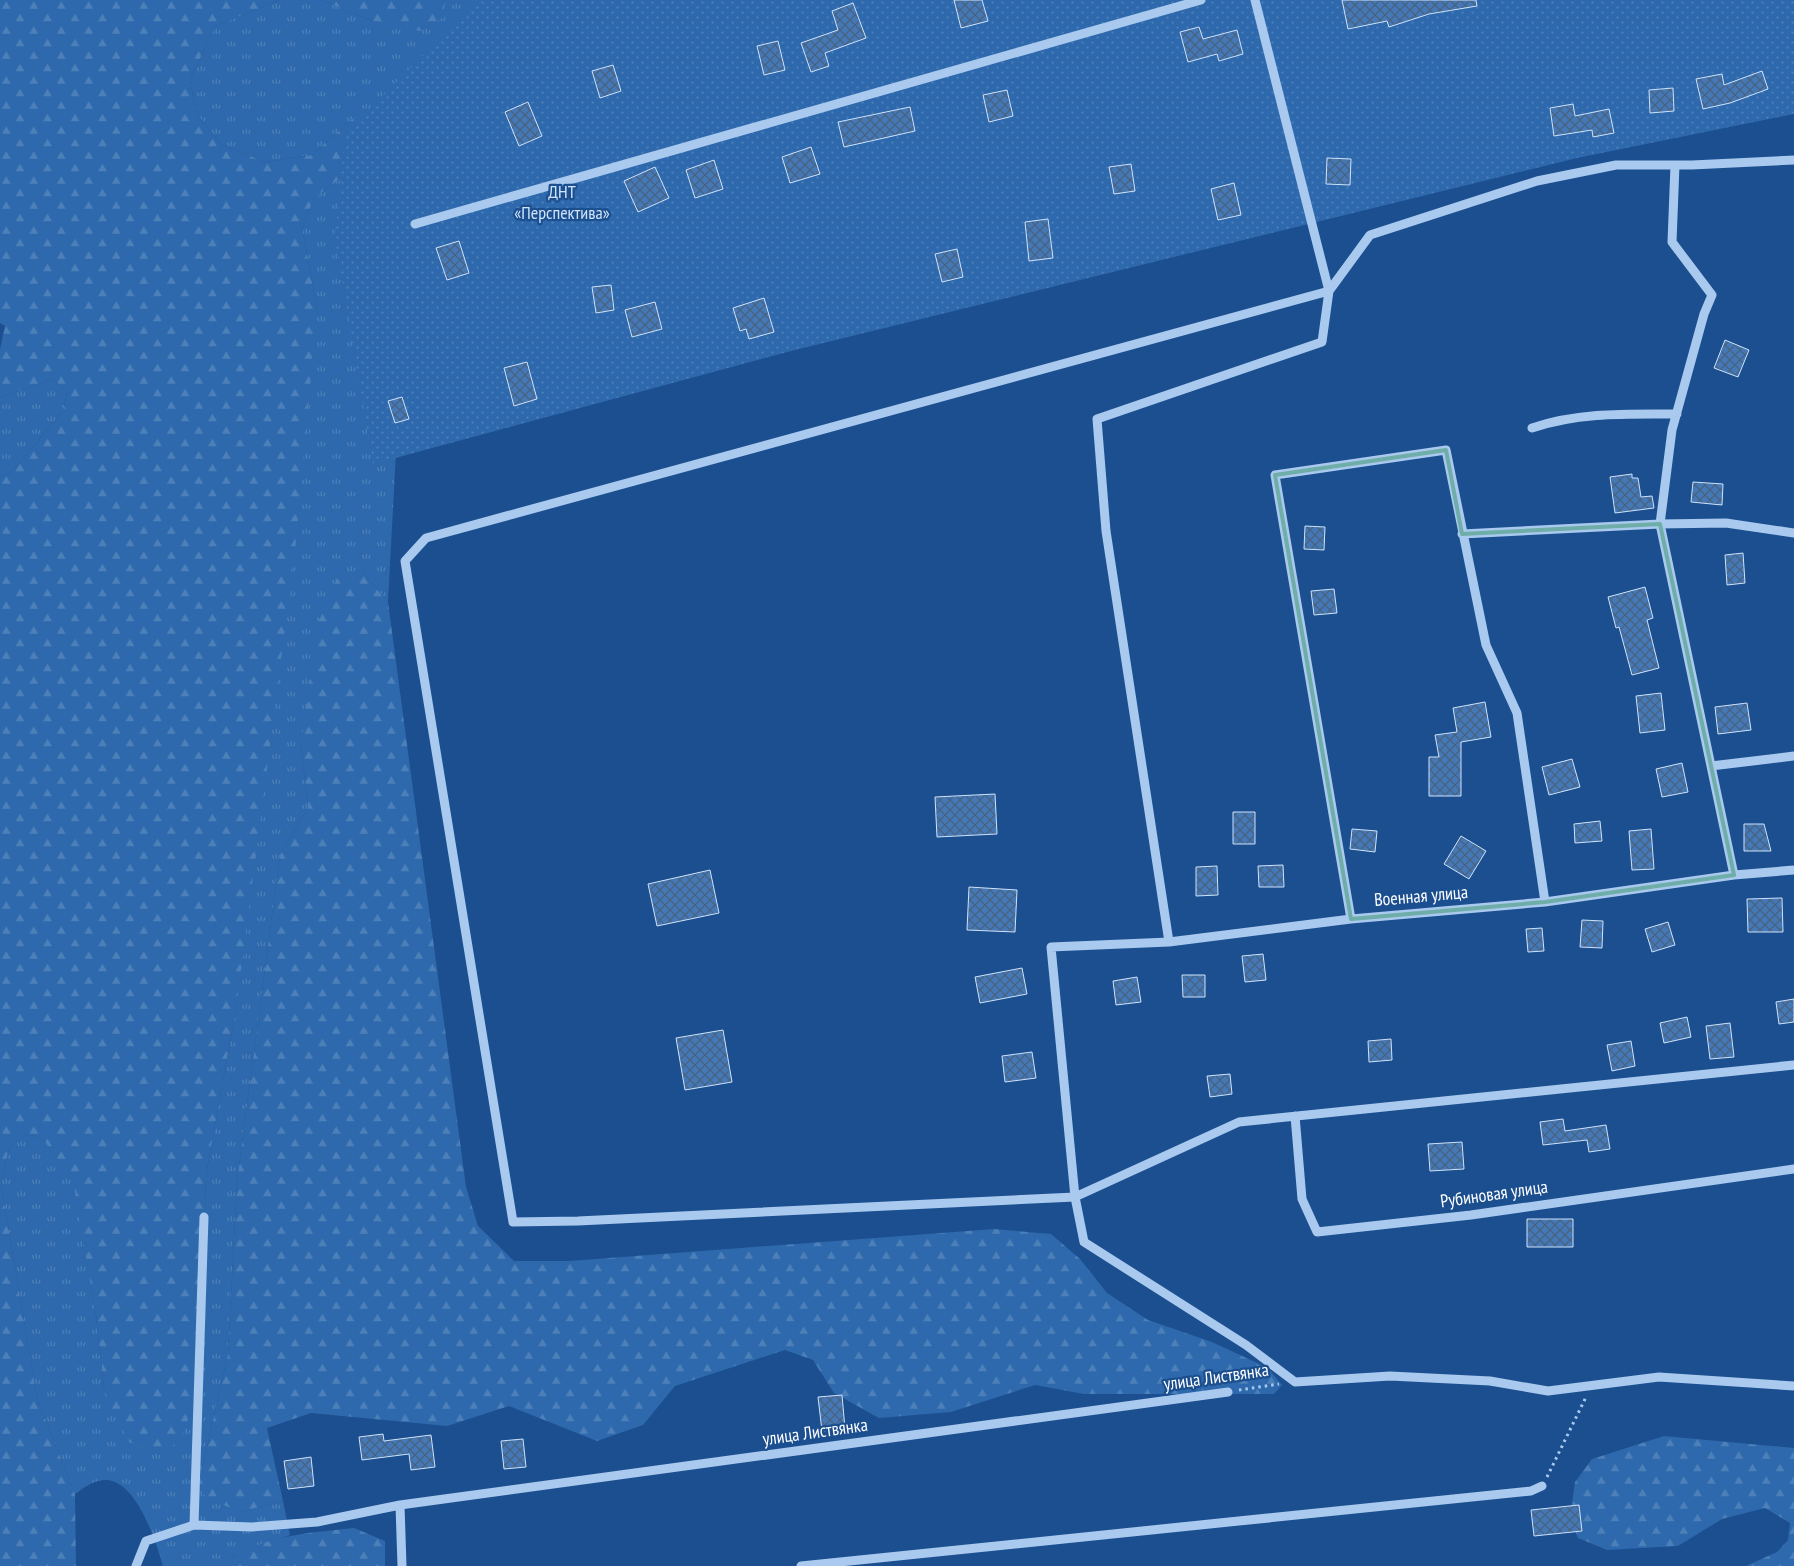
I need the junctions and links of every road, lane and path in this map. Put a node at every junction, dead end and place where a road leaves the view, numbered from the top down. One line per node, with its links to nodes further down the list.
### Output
1 (1200, 0): 5 (street)
2 (1255, 0): 6 (street)
3 (1794, 160): 4 (street)
4 (1675, 165): 6 (street); 7 (street)
5 (415, 224)
6 (1329, 291): 18 (street); 22 (street)
7 (1677, 414): 8 (street); 9 (street)
8 (1532, 428)
9 (1660, 524): 10 (street); 11 (street); 13 (street)
10 (1794, 533)
11 (1462, 534): 16 (street); 17 (street)
12 (1794, 756): 13 (street)
13 (1711, 766): 15 (street)
14 (1794, 870): 15 (street, Военная улица)
15 (1734, 876): 16 (street, Военная улица)
16 (1545, 902): 17 (street, Военная улица)
17 (1351, 919): 18 (street, Военная улица)
18 (1169, 942): 22 (street, Военная улица)
19 (1794, 1065): 20 (street)
20 (1295, 1116): 21 (street, Рубиновая улица); 22 (street)
21 (1794, 1170)
22 (1075, 1197): 24 (street)
23 (204, 1217): 30 (street)
24 (1295, 1382): 25 (street); 27 (path, улица Листвянка)
25 (1592, 1385): 26 (street); 28 (path)
26 (1794, 1386)
27 (1228, 1392): 29 (street, улица Листвянка)
28 (1542, 1486): 33 (street)
29 (400, 1505): 30 (street, улица Листвянка); 32 (street)
30 (194, 1525): 31 (street)
31 (136, 1566)
32 (402, 1566)
33 (800, 1566)

